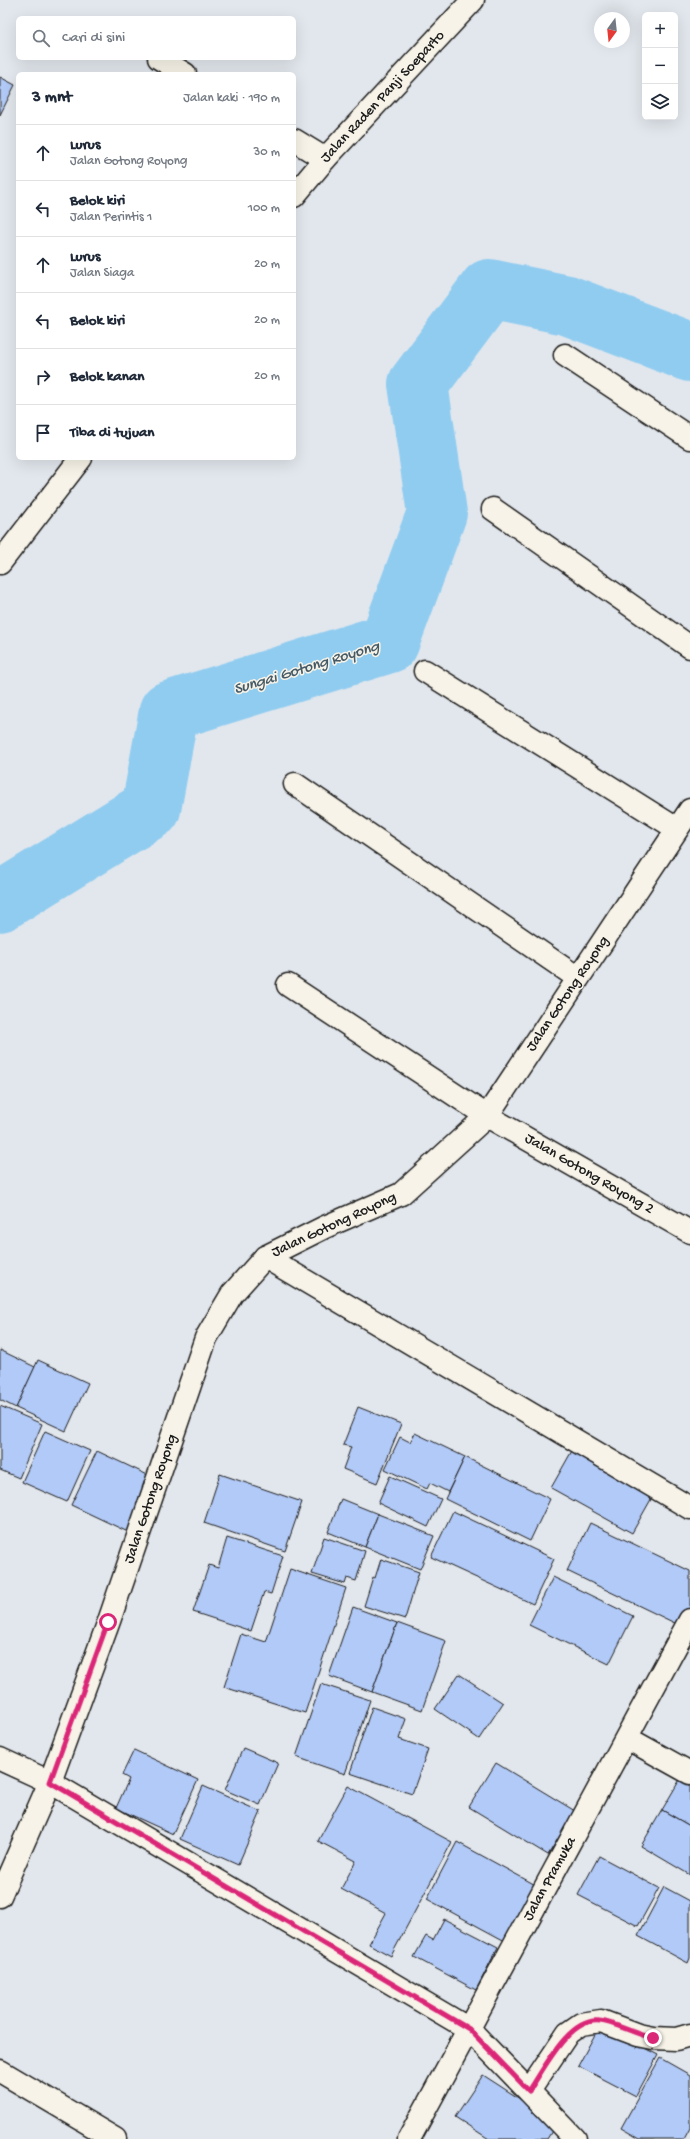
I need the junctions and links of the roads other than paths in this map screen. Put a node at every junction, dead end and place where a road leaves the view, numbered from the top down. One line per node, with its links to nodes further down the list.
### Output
1 (473, 0): 5 (street, Jalan Raden Panji Soeparto)
2 (162, 60): 3 (street)
3 (183, 72)
4 (296, 141): 5 (street)
5 (325, 158): 6 (street, Jalan Raden Panji Soeparto)
6 (296, 194)
7 (565, 355): 8 (street)
8 (690, 438)
9 (79, 460): 11 (street)
10 (493, 509): 12 (street)
11 (0, 563)
12 (690, 647)
13 (425, 671): 16 (street)
14 (294, 784): 17 (street)
15 (690, 810): 16 (street, Jalan Gotong Royong)
16 (677, 829): 17 (street, Jalan Gotong Royong)
17 (578, 978): 19 (street, Jalan Gotong Royong)
18 (288, 985): 19 (street, Jalan Gotong Royong 2)
19 (487, 1116): 20 (street, Jalan Gotong Royong 2); 21 (street, Jalan Gotong Royong)
20 (690, 1232)
21 (265, 1257): 22 (street); 27 (street, Jalan Gotong Royong)
22 (690, 1508)
23 (690, 1620): 24 (street, Jalan Pramuka)
24 (627, 1738): 26 (street); 29 (street, Jalan Pramuka)
25 (0, 1759): 27 (street)
26 (690, 1773)
27 (50, 1782): 28 (street, Jalan Gotong Royong); 29 (street)
28 (0, 1896)
29 (469, 2029): 32 (street); 34 (street, Jalan Pramuka)
30 (690, 2035): 32 (street)
31 (0, 2071): 33 (street)
32 (529, 2091): 35 (street)
33 (115, 2139)
34 (409, 2139)
35 (575, 2139)

